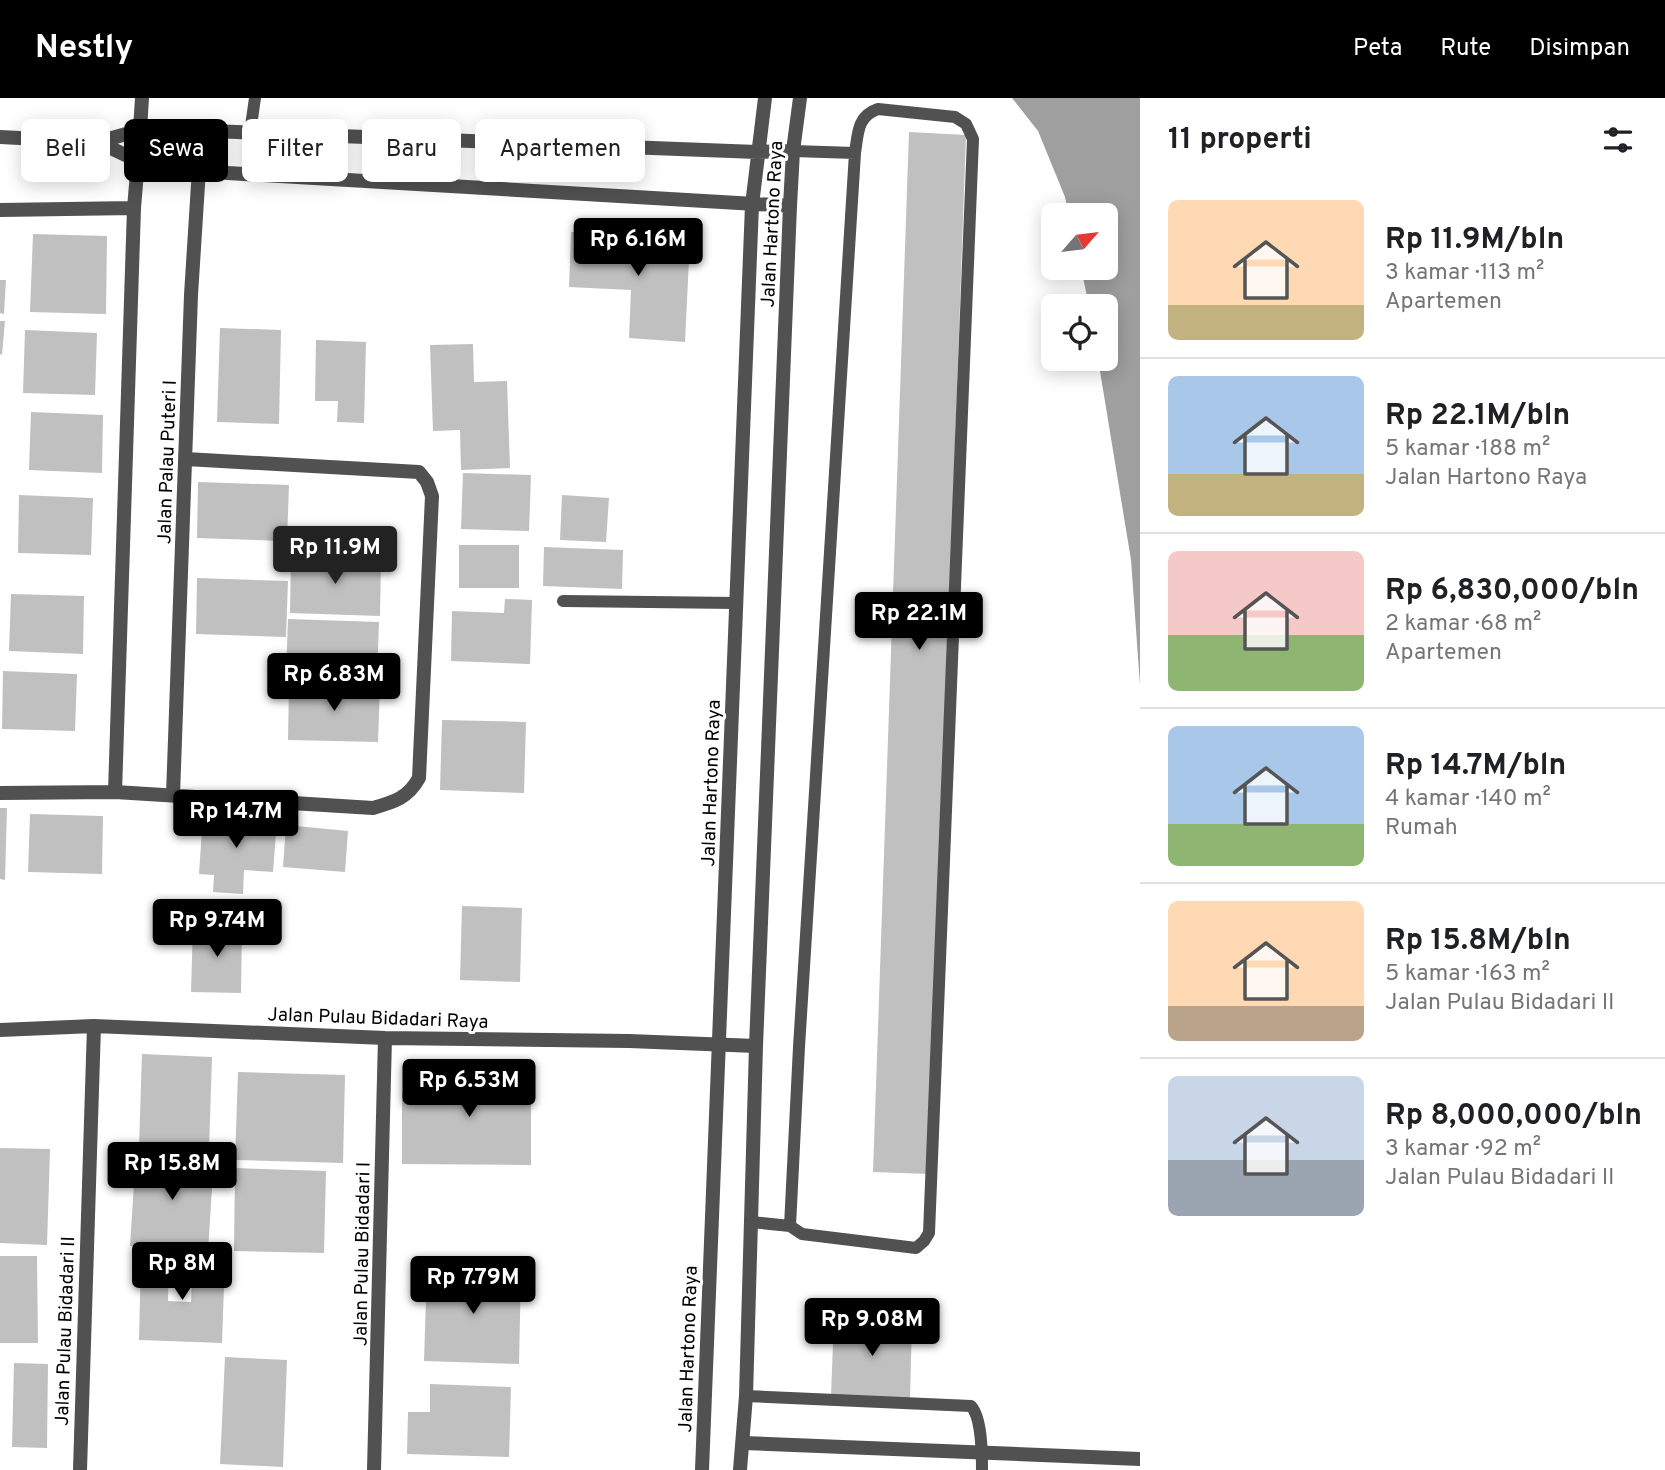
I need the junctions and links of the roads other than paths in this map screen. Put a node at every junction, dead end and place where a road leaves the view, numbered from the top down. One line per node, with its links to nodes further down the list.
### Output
1 (142, 98): 5 (street, Jalan Palau Puteri I)
2 (255, 98): 6 (lane)
3 (765, 98): 11 (street, Jalan Hartono Raya)
4 (800, 98): 10 (street, Jalan Hartono Raya)
5 (141, 119)
6 (252, 119)
7 (0, 137): 9 (street)
8 (348, 137): 11 (street)
9 (21, 138)
10 (793, 151): 11 (street); 12 (lane); 17 (street, Jalan Hartono Raya)
11 (757, 152): 16 (street, Jalan Hartono Raya)
12 (855, 153): 32 (lane); 32 (lane)
13 (228, 173): 16 (street)
14 (137, 182): 18 (street, Jalan Palau Puteri I)
15 (198, 182): 20 (street, Jalan Palau Puteri I)
16 (752, 205): 17 (street); 22 (street, Jalan Hartono Raya)
17 (790, 206): 30 (street, Jalan Hartono Raya)
18 (135, 208): 19 (street); 23 (street, Jalan Palau Puteri I)
19 (0, 210)
20 (186, 459): 25 (street, Jalan Palau Puteri I); 25 (street)
21 (563, 601): 22 (lane)
22 (736, 603): 29 (street, Jalan Hartono Raya)
23 (115, 792): 24 (street); 25 (street)
24 (0, 793)
25 (173, 795)
26 (94, 1026): 27 (street, Jalan Pulau Bidadari Raya); 28 (street, Jalan Pulau Bidadari Raya); 37 (street, Jalan Pulau Bidadari II)
27 (0, 1030)
28 (384, 1038): 29 (street, Jalan Pulau Bidadari Raya); 38 (street, Jalan Pulau Bidadari I)
29 (719, 1046): 30 (street, Jalan Pulau Bidadari Raya); 39 (street, Jalan Hartono Raya)
30 (756, 1046): 31 (street, Jalan Hartono Raya)
31 (751, 1222): 32 (lane); 33 (street, Jalan Hartono Raya)
32 (790, 1226)
33 (746, 1396): 34 (street, Jalan Hartono Raya); 35 (lane)
34 (744, 1443): 35 (street); 40 (street, Jalan Hartono Raya)
35 (982, 1454): 36 (street); 41 (lane)
36 (1140, 1460)
37 (80, 1470)
38 (374, 1470)
39 (702, 1470)
40 (740, 1470)
41 (982, 1470)

